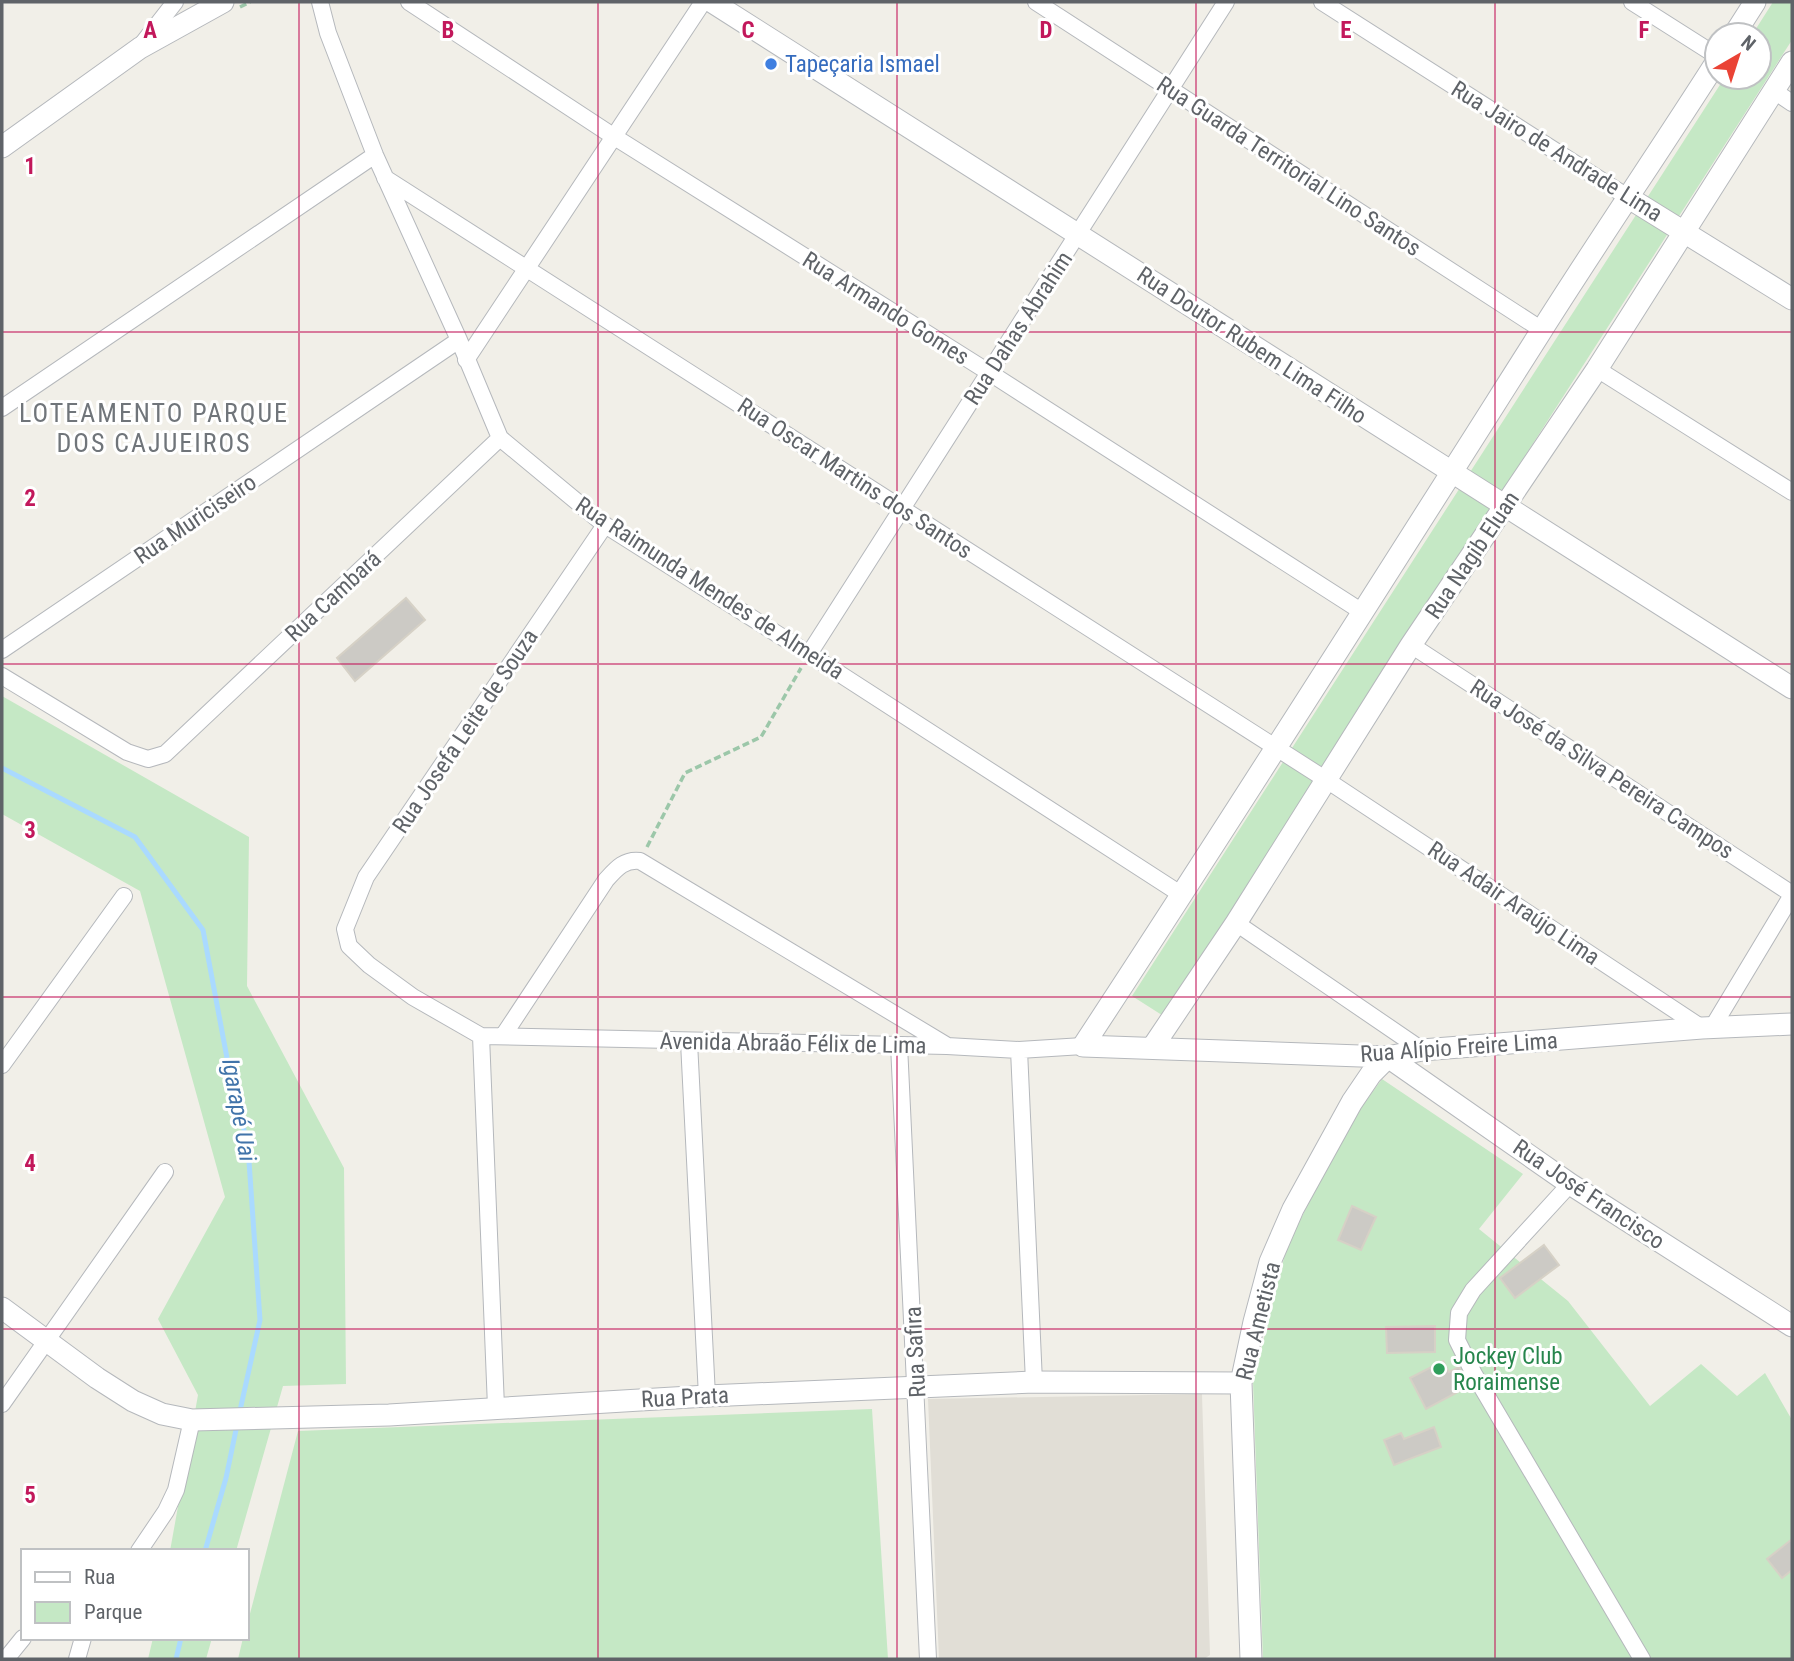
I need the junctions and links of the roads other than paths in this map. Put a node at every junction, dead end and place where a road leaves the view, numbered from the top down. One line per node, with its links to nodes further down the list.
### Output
1 (175, 2): 14 (street)
2 (223, 2): 14 (street)
3 (320, 2): 22 (street, Rua Raimunda Mendes de Almeida)
4 (409, 2): 20 (street, Rua Armando Gomes)
5 (703, 2): 20 (street)
6 (712, 2): 26 (street, Rua Doutor Rubem Lima Filho)
7 (1036, 2): 17 (street, Rua Guarda Territorial Lino Santos)
8 (1226, 2): 17 (street, Rua Dahas Abrahim)
9 (1322, 2): 24 (street, Rua Jairo de Andrade Lima)
10 (1632, 2): 13 (street)
11 (1755, 2): 12 (street)
12 (1743, 21)
13 (1703, 47)
14 (140, 48): 21 (street)
15 (1792, 62): 18 (street, Rua Nagib Eluan)
16 (1703, 83): 24 (street)
17 (1169, 88): 26 (street, Rua Dahas Abrahim); 29 (street, Rua Guarda Territorial Lino Santos)
18 (1774, 91): 19 (street); 25 (street, Rua Nagib Eluan)
19 (1792, 103)
20 (613, 136): 27 (street); 33 (street, Rua Armando Gomes)
21 (2, 147)
22 (375, 155): 23 (street, Rua Raimunda Mendes de Almeida); 34 (street)
23 (385, 178): 27 (street, Rua Oscar Martins dos Santos); 30 (street, Rua Raimunda Mendes de Almeida)
24 (1629, 198): 25 (street, Rua Jairo de Andrade Lima); 29 (street)
25 (1686, 232): 28 (street, Rua Jairo de Andrade Lima); 32 (street, Rua Nagib Eluan)
26 (1078, 233): 33 (street, Rua Dahas Abrahim); 36 (street, Rua Doutor Rubem Lima Filho)
27 (525, 268): 31 (street); 39 (street, Rua Oscar Martins dos Santos)
28 (1792, 299)
29 (1542, 330): 36 (street)
30 (459, 340): 31 (street, Rua Raimunda Mendes de Almeida); 43 (street, Rua Muriciseiro)
31 (466, 360): 35 (street, Rua Raimunda Mendes de Almeida)
32 (1597, 369): 37 (street); 38 (street, Rua Nagib Eluan)
33 (990, 373): 39 (street, Rua Dahas Abrahim); 41 (street, Rua Armando Gomes)
34 (2, 408)
35 (500, 438): 40 (street, Rua Raimunda Mendes de Almeida); 45 (street, Rua Cambará)
36 (1453, 473): 38 (street, Rua Doutor Rubem Lima Filho); 41 (street)
37 (1792, 492)
38 (1505, 505): 42 (street, Rua Nagib Eluan); 46 (street, Rua Doutor Rubem Lima Filho)
39 (901, 507): 44 (street, Rua Dahas Abrahim); 47 (street, Rua Oscar Martins dos Santos)
40 (605, 525): 44 (street, Rua Raimunda Mendes de Almeida); 56 (street, Rua Josefa Leite de Souza)
41 (1364, 613): 47 (street)
42 (1411, 645): 48 (street, Rua Nagib Eluan); 50 (street, Rua José da Silva Pereira Campos)
43 (2, 650)
44 (809, 654): 49 (street, Rua Raimunda Mendes de Almeida)
45 (2, 676)
46 (1792, 688)
47 (1276, 747): 48 (street, Rua Oscar Martins dos Santos); 49 (street)
48 (1325, 779): 52 (street, Rua Nagib Eluan); 55 (street, Rua Adair Araújo Lima)
49 (1182, 895): 61 (street)
50 (1792, 895): 55 (street)
51 (124, 896): 66 (street)
52 (1236, 923): 53 (street); 62 (street, Rua Nagib Eluan)
53 (1383, 1023): 64 (street); 65 (street)
54 (1792, 1024): 55 (street, Rua Alípio Freire Lima)
55 (1707, 1028): 64 (street, Rua Alípio Freire Lima)
56 (481, 1036): 57 (street, Avenida Abraão Félix de Lima); 77 (street)
57 (503, 1036): 58 (street, Avenida Abraão Félix de Lima); 60 (street)
58 (690, 1042): 59 (street, Avenida Abraão Félix de Lima); 75 (street)
59 (899, 1045): 60 (street, Avenida Abraão Félix de Lima); 74 (street, Rua Safira)
60 (947, 1046): 63 (street, Avenida Abraão Félix de Lima)
61 (1083, 1046): 62 (street, Rua Alípio Freire Lima); 63 (street, Avenida Abraão Félix de Lima)
62 (1152, 1048): 65 (street, Rua Alípio Freire Lima)
63 (1019, 1050): 72 (street)
64 (1422, 1050): 65 (street, Rua Alípio Freire Lima)
65 (1388, 1057): 68 (street, Rua José Francisco); 73 (street, Rua Ametista)
66 (2, 1065)
67 (165, 1172): 71 (street)
68 (1570, 1184): 70 (street, Rua José Francisco); 86 (street)
69 (2, 1308): 71 (street, Rua Prata)
70 (1792, 1326)
71 (47, 1340): 76 (street); 78 (street, Rua Prata)
72 (1034, 1382): 73 (street, Rua Prata); 74 (street, Rua Prata)
73 (1241, 1383): 85 (street, Rua Ametista)
74 (917, 1386): 75 (street, Rua Prata); 84 (street, Rua Safira)
75 (706, 1396): 77 (street, Rua Prata)
76 (2, 1404)
77 (496, 1407): 78 (street, Rua Prata)
78 (192, 1420): 79 (street)
79 (140, 1549)
80 (21, 1640): 82 (street)
81 (82, 1640): 83 (street)
82 (6, 1659)
83 (77, 1659)
84 (929, 1659)
85 (1251, 1659)
86 (1642, 1659)

